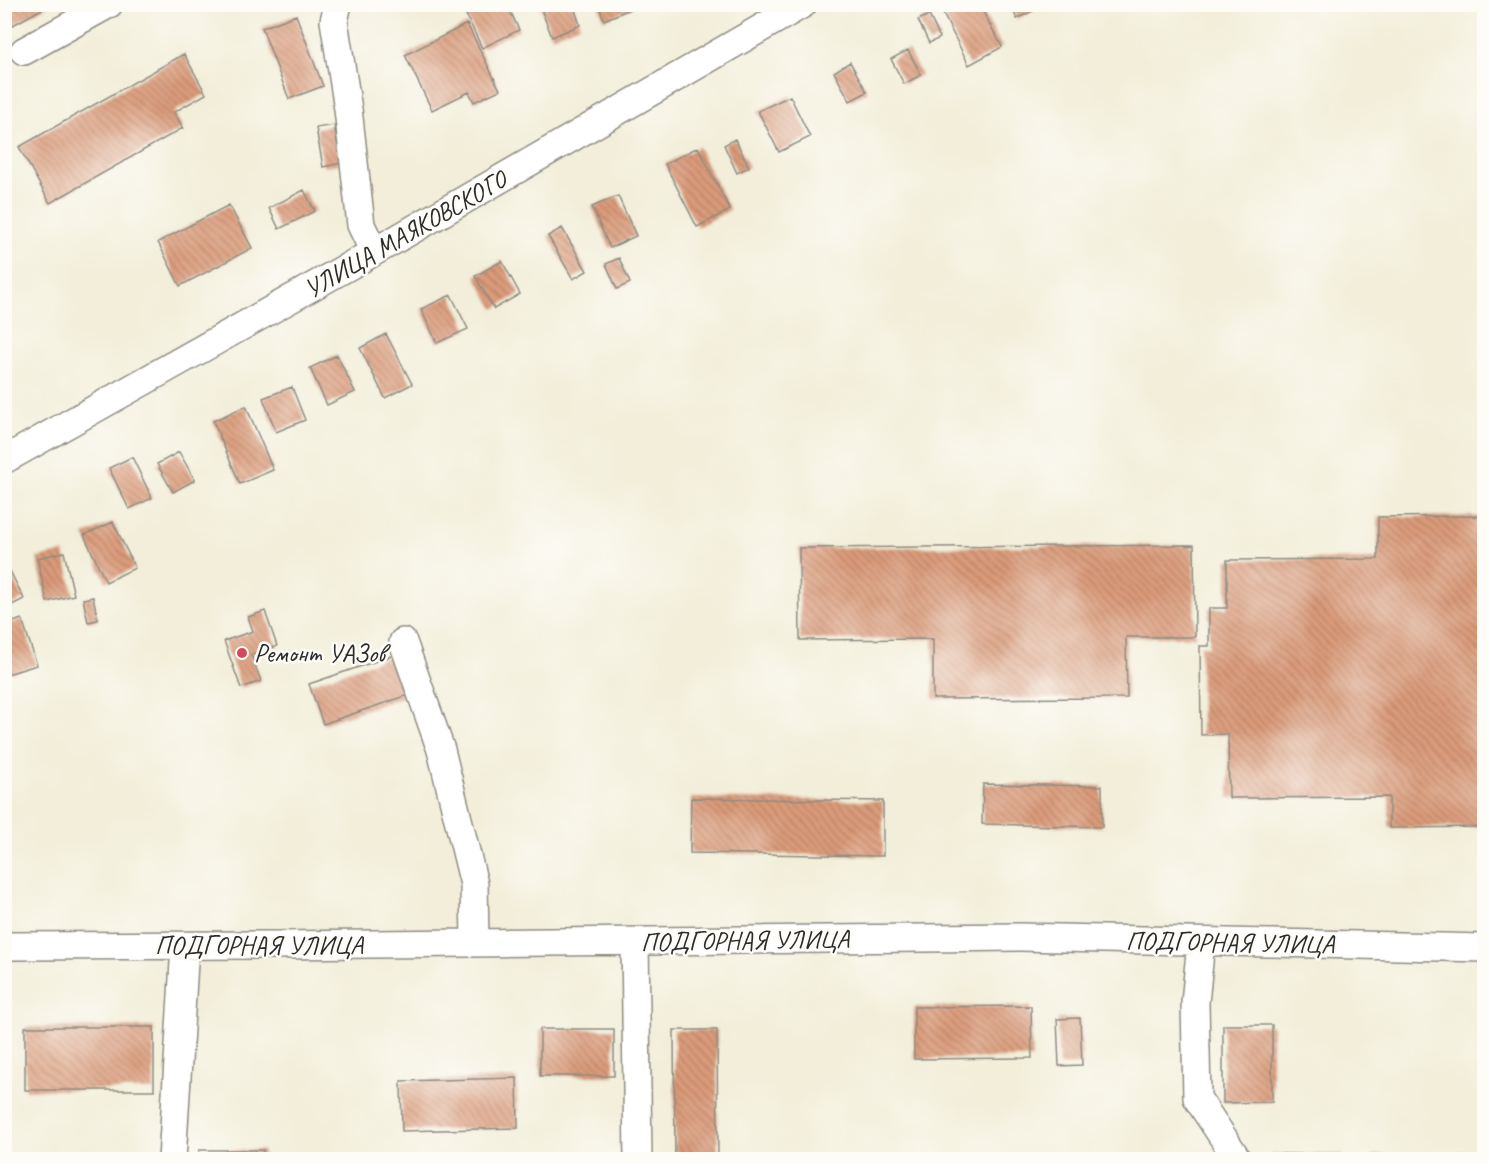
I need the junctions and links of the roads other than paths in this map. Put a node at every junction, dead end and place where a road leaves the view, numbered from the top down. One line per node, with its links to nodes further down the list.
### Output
1 (109, 4): 4 (street)
2 (803, 4): 5 (street, УЛИЦА МАЯКОВСКОГО)
3 (332, 10): 5 (street)
4 (24, 51)
5 (374, 252): 6 (street, УЛИЦА МАЯКОВСКОГО)
6 (4, 460)
7 (403, 642): 10 (street)
8 (635, 942): 9 (street, ПОДГОРНАЯ УЛИЦА); 10 (street, ПОДГОРНАЯ УЛИЦА); 15 (street)
9 (1201, 942): 13 (street, ПОДГОРНАЯ УЛИЦА); 16 (street)
10 (475, 943): 12 (street, ПОДГОРНАЯ УЛИЦА)
11 (4, 946): 12 (street, ПОДГОРНАЯ УЛИЦА)
12 (185, 946): 14 (street)
13 (1485, 948)
14 (172, 1160)
15 (638, 1160)
16 (1238, 1160)

